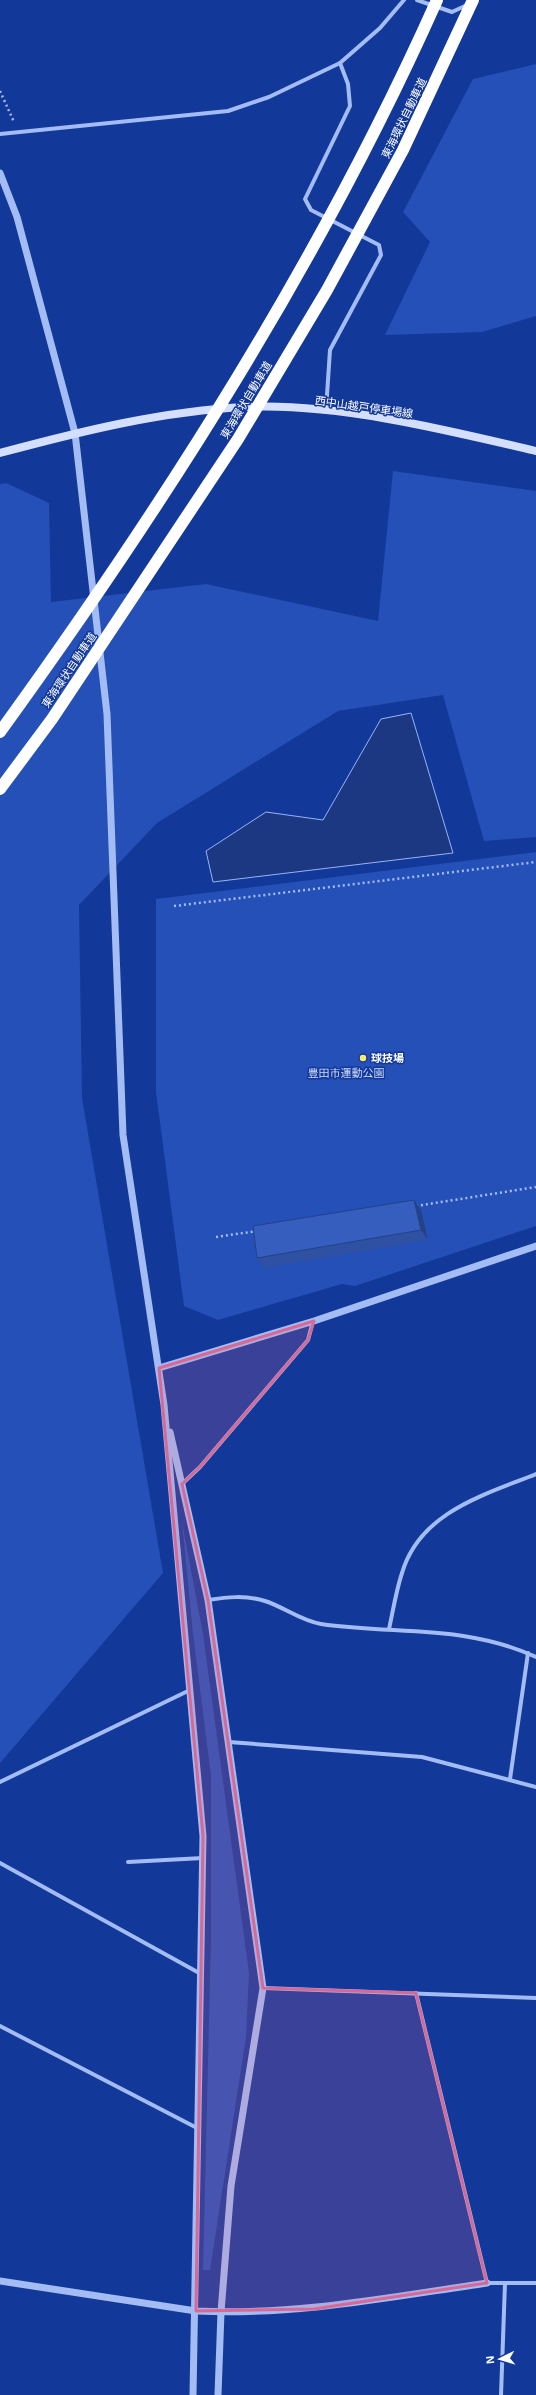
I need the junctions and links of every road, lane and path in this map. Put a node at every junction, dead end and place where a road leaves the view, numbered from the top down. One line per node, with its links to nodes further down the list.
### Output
1 (404, 0): 6 (street)
2 (416, 0): 5 (street)
3 (437, 0): 15 (highway, 東海環状自動車道)
4 (473, 0): 16 (highway, 東海環状自動車道)
5 (479, 0)
6 (340, 63): 8 (street); 11 (street)
7 (0, 91): 8 (path)
8 (18, 132): 9 (street)
9 (0, 134)
10 (0, 173): 12 (street)
11 (326, 411): 12 (main road, 西中山越戸停車場線); 13 (main road, 西中山越戸停車場線)
12 (75, 433): 14 (main road, 西中山越戸停車場線); 25 (street)
13 (536, 451)
14 (0, 453)
15 (0, 732)
16 (0, 789)
17 (536, 862): 18 (path)
18 (174, 906)
19 (536, 1187): 20 (path)
20 (411, 1207)
21 (263, 1230): 22 (path)
22 (216, 1237)
23 (536, 1246): 24 (street)
24 (314, 1321): 25 (street); 28 (street)
25 (159, 1368): 26 (street)
26 (164, 1405): 28 (street); 33 (street)
27 (536, 1474): 30 (street)
28 (182, 1484): 29 (street)
29 (208, 1600): 30 (street); 34 (street)
30 (389, 1629): 31 (street)
31 (528, 1653): 32 (street); 35 (street)
32 (536, 1657)
33 (190, 1690): 36 (street); 38 (street)
34 (229, 1742): 35 (street); 42 (street)
35 (510, 1779): 37 (street)
36 (0, 1782)
37 (536, 1787)
38 (203, 1858): 39 (street); 41 (street)
39 (128, 1862)
40 (0, 1863): 41 (street)
41 (202, 1974): 46 (street)
42 (263, 1988): 43 (street); 52 (street)
43 (416, 1993): 44 (street); 48 (street)
44 (536, 1998)
45 (0, 2026): 46 (street)
46 (200, 2129): 51 (street)
47 (0, 2281): 51 (street)
48 (487, 2283): 49 (street); 52 (street)
49 (505, 2283): 50 (street); 55 (street)
50 (536, 2283)
51 (196, 2311): 52 (street); 53 (street)
52 (221, 2312): 54 (street)
53 (194, 2395)
54 (218, 2395)
55 (502, 2395)

